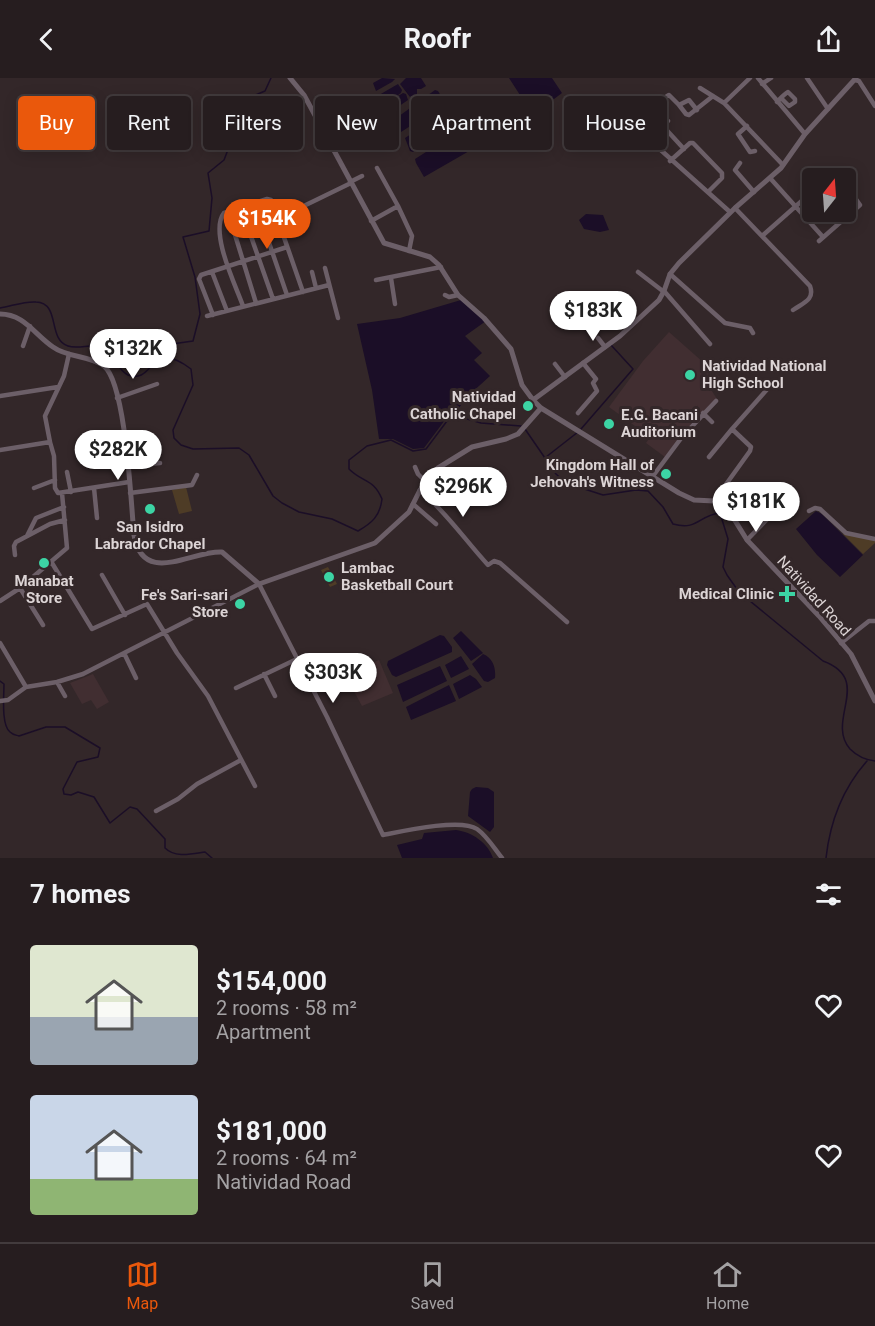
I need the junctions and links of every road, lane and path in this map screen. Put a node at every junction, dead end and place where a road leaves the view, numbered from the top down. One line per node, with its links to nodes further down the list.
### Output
1 (290, 78): 28 (street, Natividad Road)
2 (750, 78): 11 (street)
3 (758, 78): 7 (street)
4 (771, 78): 7 (street)
5 (807, 78): 14 (street)
6 (855, 79): 13 (street); 14 (street)
7 (762, 84): 18 (street)
8 (700, 88): 9 (street)
9 (713, 96): 11 (street); 15 (street)
10 (667, 97): 12 (street)
11 (724, 103): 16 (street)
12 (679, 105): 15 (street); 15 (street)
13 (875, 106)
14 (828, 109): 18 (street)
15 (697, 110)
16 (747, 126): 21 (street); 24 (street)
17 (667, 130): 19 (street)
18 (805, 134): 24 (street)
19 (684, 149): 22 (street); 29 (street)
20 (659, 150): 22 (street)
21 (755, 152)
22 (670, 161): 29 (street)
23 (740, 163): 30 (street)
24 (783, 165): 27 (street)
25 (377, 168): 33 (street)
26 (362, 176): 28 (street)
27 (770, 178): 30 (street); 34 (street)
28 (350, 183): 39 (street); 40 (street, Natividad Road)
29 (708, 192): 36 (street)
30 (754, 192): 36 (street)
31 (802, 200): 34 (street)
32 (255, 202): 35 (street); 39 (street); 46 (street)
33 (398, 206): 40 (street); 45 (street)
34 (795, 206): 38 (street); 43 (street)
35 (241, 208): 37 (street); 47 (street)
36 (733, 210): 43 (street); 55 (street)
37 (228, 212): 48 (street); 49 (street)
38 (802, 215)
39 (277, 219): 44 (street)
40 (371, 221): 45 (street, Natividad Road)
41 (808, 222): 42 (street)
42 (840, 222)
43 (762, 236): 69 (street)
44 (287, 247): 46 (street); 61 (street)
45 (409, 251): 50 (street, Natividad Road)
46 (272, 252): 47 (street); 64 (street)
47 (258, 257): 48 (street); 65 (street)
48 (243, 262): 49 (street); 66 (street)
49 (229, 267): 52 (street); 68 (street)
50 (441, 267): 56 (street); 63 (street, Natividad Road)
51 (325, 268): 58 (street)
52 (213, 272): 70 (street); 70 (street)
53 (312, 272): 59 (street)
54 (638, 272): 60 (street)
55 (670, 274): 60 (street); 74 (street)
56 (391, 278): 57 (street); 67 (street)
57 (376, 280)
58 (329, 285): 59 (street); 72 (street)
59 (316, 288): 61 (street)
60 (664, 291): 76 (street); 78 (street)
61 (303, 292): 64 (street)
62 (446, 294): 63 (street)
63 (458, 294): 88 (street, Natividad Road)
64 (287, 296): 65 (street)
65 (273, 299): 66 (street)
66 (256, 303): 68 (street)
67 (395, 304)
68 (243, 306): 70 (street)
69 (793, 310)
70 (227, 311)
71 (0, 314): 73 (street)
72 (338, 318)
73 (30, 326): 77 (street); 79 (street)
74 (753, 333)
75 (598, 338): 78 (street)
76 (710, 344)
77 (22, 346)
78 (605, 347): 80 (street)
79 (69, 354): 85 (street); 87 (street)
80 (583, 363): 82 (street); 91 (street)
81 (555, 364): 82 (street)
82 (565, 377): 88 (street)
83 (157, 384): 87 (street)
84 (770, 386): 94 (street)
85 (58, 387): 86 (street); 95 (street)
86 (0, 396)
87 (117, 398): 99 (street)
88 (532, 400): 90 (street, Natividad Road)
89 (716, 401): 92 (street)
90 (541, 408): 103 (street, Natividad Road); 106 (street)
91 (578, 413)
92 (703, 413): 93 (street); 103 (street)
93 (712, 422)
94 (732, 429): 97 (street); 114 (street)
95 (50, 442): 96 (street); 104 (street)
96 (0, 450)
97 (709, 458)
98 (160, 463): 99 (street)
99 (128, 466): 105 (street)
100 (415, 467): 106 (street)
101 (67, 472): 111 (street)
102 (197, 475): 112 (street)
103 (652, 476): 114 (street, Natividad Road)
104 (55, 480): 108 (street); 113 (street)
105 (129, 482): 109 (street); 112 (street)
106 (426, 482): 110 (street)
107 (759, 485): 119 (street)
108 (34, 488)
109 (94, 488): 111 (street); 120 (street)
110 (420, 490): 115 (street); 133 (street)
111 (70, 492): 113 (street)
112 (130, 492): 129 (street)
113 (62, 493): 116 (street)
114 (714, 501): 119 (street, Natividad Road)
115 (413, 504): 122 (street); 129 (street)
116 (64, 507): 121 (street); 123 (street)
117 (779, 507): 125 (street)
118 (809, 511): 124 (street)
119 (733, 516): 125 (street, Natividad Road)
120 (97, 518)
121 (65, 520): 123 (street); 127 (street)
122 (436, 524)
123 (27, 536): 126 (street)
124 (875, 539)
125 (747, 540): 138 (street, Natividad Road)
126 (15, 555)
127 (52, 563): 130 (street); 132 (street)
128 (102, 575): 132 (street)
129 (260, 584): 136 (street); 140 (street)
130 (20, 588): 131 (street); 135 (street)
131 (0, 601)
132 (125, 615): 136 (street)
133 (567, 621)
134 (875, 621): 138 (street)
135 (43, 625)
136 (165, 632): 139 (street); 150 (street)
137 (0, 643): 144 (street)
138 (842, 644): 149 (street, Natividad Road)
139 (124, 653): 142 (street); 143 (street)
140 (297, 659): 141 (street); 153 (street)
141 (264, 674): 145 (street); 147 (street)
142 (136, 678)
143 (57, 682): 144 (street); 146 (street)
144 (26, 687): 148 (street)
145 (236, 688)
146 (65, 696)
147 (275, 696)
148 (0, 701)
149 (875, 701)
150 (241, 760): 151 (street); 152 (street)
151 (255, 786)
152 (156, 811)
153 (502, 858)

